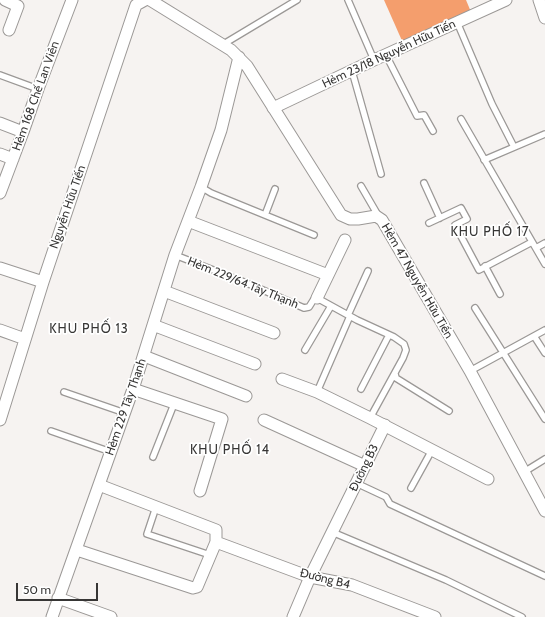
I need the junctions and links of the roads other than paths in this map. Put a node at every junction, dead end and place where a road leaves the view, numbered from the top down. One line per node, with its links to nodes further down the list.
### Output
1 (5, 0): 11 (street)
2 (72, 0): 18 (street, Hẻm 168 Chế Lan Viên)
3 (150, 0): 12 (street, Hẻm 47 Nguyễn Hữu Tiến)
4 (297, 0): 12 (lane)
5 (348, 0): 15 (lane)
6 (506, 0): 10 (street, Hẻm 23/18 Nguyễn Hữu Tiến)
7 (539, 0): 9 (street)
8 (137, 2): 51 (street, Nguyễn Hữu Tiến)
9 (545, 18)
10 (457, 22): 13 (street, Hẻm 23/18 Nguyễn Hữu Tiến); 25 (lane)
11 (9, 30)
12 (222, 45): 14 (street, Hẻm 47 Nguyễn Hữu Tiến)
13 (386, 54): 15 (street, Hẻm 23/18 Nguyễn Hữu Tiến); 22 (lane)
14 (239, 58): 19 (street, Hẻm 47 Nguyễn Hữu Tiến); 33 (street, Hẻm 229 Tây Thạnh)
15 (374, 60): 16 (street, Hẻm 23/18 Nguyễn Hữu Tiến)
16 (352, 70): 19 (street, Hẻm 23/18 Nguyễn Hữu Tiến); 29 (lane)
17 (0, 75): 18 (lane)
18 (38, 89): 23 (street, Hẻm 168 Chế Lan Viên)
19 (273, 108): 36 (street, Hẻm 47 Nguyễn Hữu Tiến)
20 (461, 120): 28 (lane)
21 (0, 123): 23 (street)
22 (433, 131)
23 (23, 132): 27 (street, Hẻm 168 Chế Lan Viên)
24 (545, 134): 25 (lane)
25 (514, 147): 28 (lane)
26 (0, 154): 27 (street)
27 (13, 159): 34 (street, Hẻm 168 Chế Lan Viên)
28 (484, 160): 42 (lane)
29 (381, 174)
30 (424, 183): 37 (lane)
31 (361, 186): 36 (lane)
32 (275, 189): 35 (lane)
33 (199, 192): 35 (lane); 38 (street, Hẻm 229 Tây Thạnh)
34 (0, 193)
35 (265, 215): 40 (lane)
36 (379, 217): 70 (street, Hẻm 47 Nguyễn Hữu Tiến)
37 (440, 218): 39 (lane); 47 (lane)
38 (188, 220): 45 (street, Hẻm 229 Tây Thạnh); 50 (street)
39 (429, 223)
40 (314, 235)
41 (345, 240): 50 (street)
42 (532, 242): 44 (lane); 47 (lane)
43 (545, 243): 44 (lane)
44 (536, 248): 46 (lane)
45 (175, 255): 52 (street, Hẻm 229 Tây Thạnh); 54 (lane, Hẻm 229/64 Tây Thạnh)
46 (545, 264)
47 (485, 266): 53 (lane)
48 (0, 268): 51 (street)
49 (368, 272): 57 (lane)
50 (328, 275): 54 (street)
51 (43, 282): 64 (street, Nguyễn Hữu Tiến)
52 (164, 291): 58 (street, Hẻm 229 Tây Thạnh); 61 (street)
53 (500, 294)
54 (317, 298): 55 (lane, Hẻm 229/64 Tây Thạnh)
55 (331, 306): 57 (lane, Hẻm 229/64 Tây Thạnh); 65 (lane)
56 (475, 308): 66 (lane)
57 (349, 316): 62 (lane, Hẻm 229/64 Tây Thạnh); 76 (lane)
58 (153, 325): 68 (street, Hẻm 229 Tây Thạnh); 69 (street)
59 (0, 330): 64 (street)
60 (545, 330): 63 (lane)
61 (274, 333)
62 (389, 335): 71 (lane, Hẻm 229/64 Tây Thạnh); 74 (lane)
63 (534, 336): 66 (lane); 67 (lane)
64 (25, 339): 83 (street, Nguyễn Hữu Tiến)
65 (305, 350)
66 (503, 353): 70 (lane); 82 (lane)
67 (545, 353)
68 (144, 356): 73 (street, Hẻm 229 Tây Thạnh); 77 (street)
69 (255, 364)
70 (470, 370): 92 (street, Hẻm 47 Nguyễn Hữu Tiến)
71 (395, 374): 79 (lane); 81 (lane, Hẻm 229/64 Tây Thạnh)
72 (282, 379): 76 (street)
73 (133, 389): 78 (street); 80 (street, Hẻm 229 Tây Thạnh)
74 (361, 390)
75 (64, 392): 80 (lane)
76 (317, 392): 81 (street)
77 (246, 396)
78 (174, 404): 89 (lane); 97 (street)
79 (449, 411)
80 (125, 413): 88 (street, Hẻm 229 Tây Thạnh)
81 (370, 418): 85 (street)
82 (545, 419)
83 (0, 420)
84 (264, 420): 91 (street)
85 (385, 425): 87 (street); 91 (street, Đường B3)
86 (51, 431): 88 (lane)
87 (432, 450): 93 (street); 96 (lane)
88 (111, 452): 95 (street, Hẻm 229 Tây Thạnh)
89 (153, 457)
90 (545, 459): 92 (lane)
91 (365, 466): 94 (street, Đường B3)
92 (524, 472): 99 (street, Hẻm 47 Nguyễn Hữu Tiến)
93 (488, 479)
94 (356, 483): 100 (street, Đường B3); 104 (lane)
95 (99, 485): 98 (street); 102 (street, Hẻm 229 Tây Thạnh)
96 (410, 488)
97 (200, 491)
98 (156, 507): 101 (street); 103 (lane)
99 (545, 511)
100 (332, 532): 105 (street, Đường B3); 111 (lane)
101 (216, 542): 103 (street); 105 (street, Đường B4)
102 (77, 550): 103 (street); 106 (street, Hẻm 229 Tây Thạnh)
103 (210, 555)
104 (545, 576)
105 (310, 577): 109 (street, Đường B3); 110 (street, Đường B4)
106 (58, 598): 107 (street, Hẻm 229 Tây Thạnh); 108 (street)
107 (52, 617)
108 (111, 617)
109 (293, 617)
110 (435, 617)
111 (522, 617)

